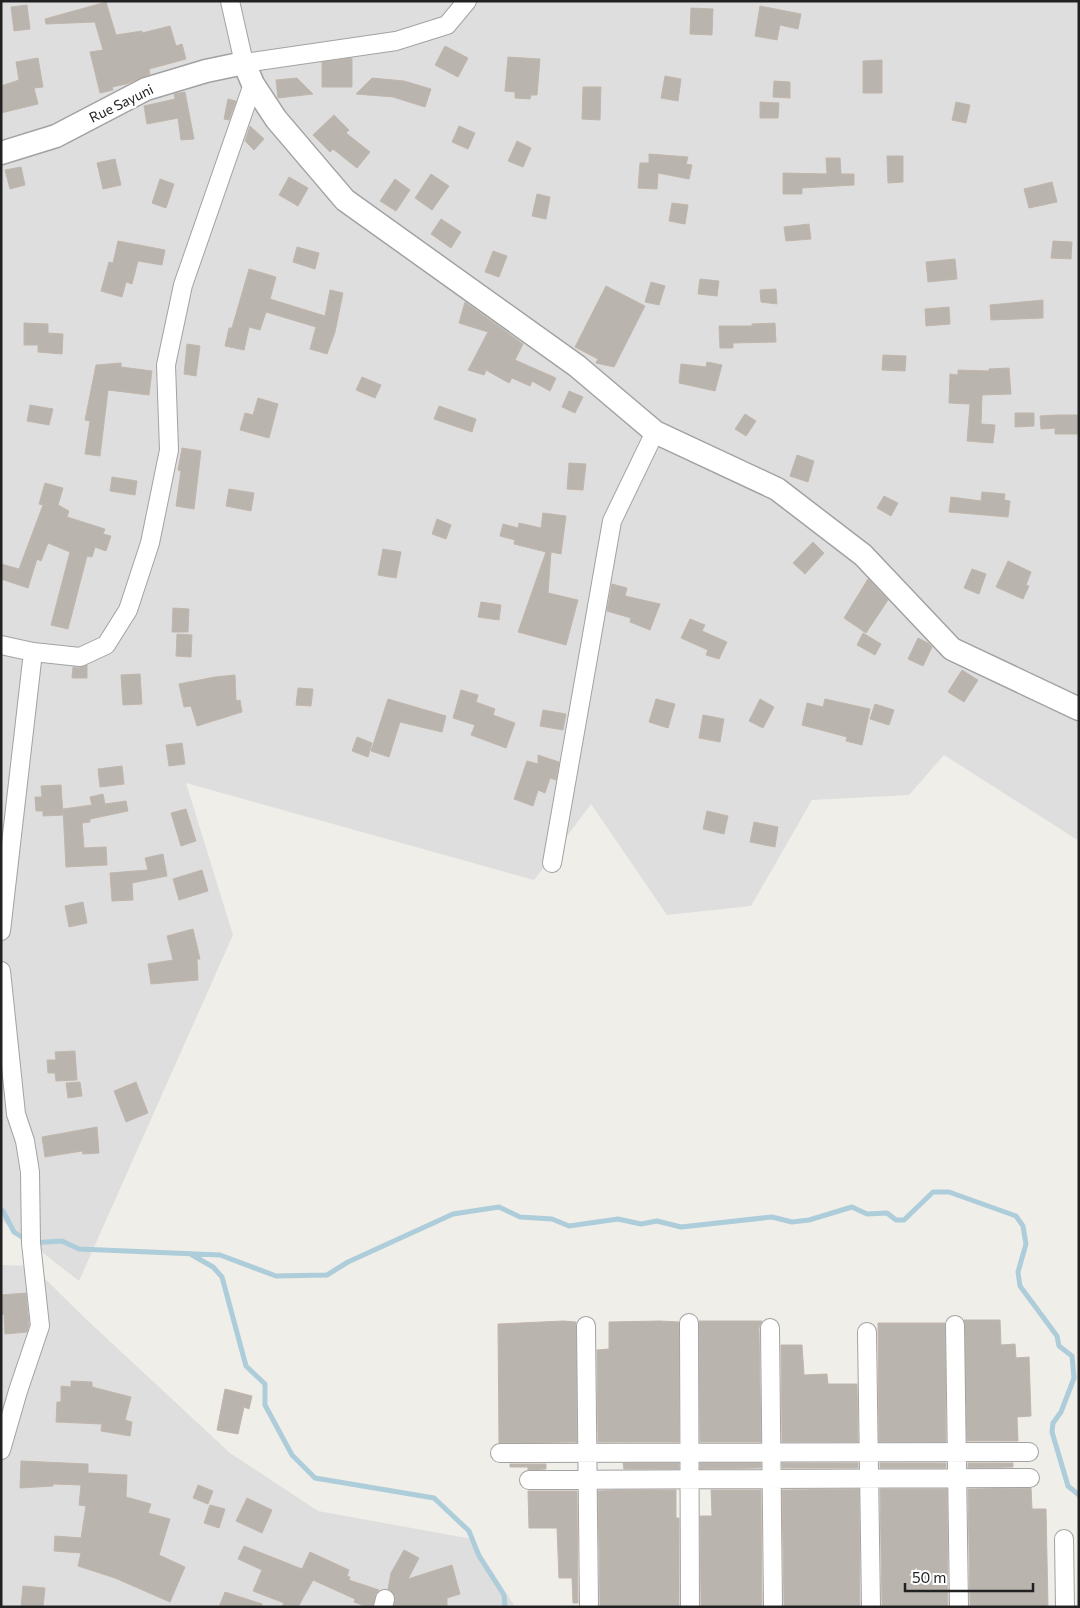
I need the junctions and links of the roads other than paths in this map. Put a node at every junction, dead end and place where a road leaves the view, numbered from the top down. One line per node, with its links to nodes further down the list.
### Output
1 (230, 1): 3 (street)
2 (467, 1): 3 (street)
3 (244, 63): 4 (street); 5 (street, Rue Sayuni)
4 (253, 84): 6 (street); 8 (street)
5 (1, 153)
6 (655, 432): 9 (street); 10 (street)
7 (1, 645): 8 (street)
8 (33, 652): 11 (street)
9 (1079, 708)
10 (552, 862)
11 (1, 931)
12 (1, 971): 13 (street)
13 (2, 1001): 19 (street)
14 (688, 1323): 20 (street)
15 (955, 1325): 23 (street)
16 (586, 1326): 26 (street)
17 (770, 1328): 21 (street)
18 (867, 1332): 22 (street)
19 (1, 1450)
20 (689, 1452): 21 (street); 26 (street); 32 (street)
21 (771, 1452): 22 (street); 27 (street)
22 (869, 1452): 23 (street); 28 (street)
23 (956, 1452): 24 (street); 29 (street)
24 (1029, 1452)
25 (500, 1453): 26 (street)
26 (588, 1453): 31 (street)
27 (772, 1478): 28 (street); 32 (street); 37 (street)
28 (869, 1478): 29 (street); 38 (street)
29 (957, 1478): 30 (street); 39 (street)
30 (1030, 1478)
31 (588, 1479): 32 (street); 33 (street); 35 (street)
32 (690, 1479): 36 (street)
33 (529, 1480)
34 (1064, 1539): 40 (street)
35 (589, 1607)
36 (690, 1607)
37 (773, 1607)
38 (871, 1607)
39 (959, 1607)
40 (1065, 1607)

